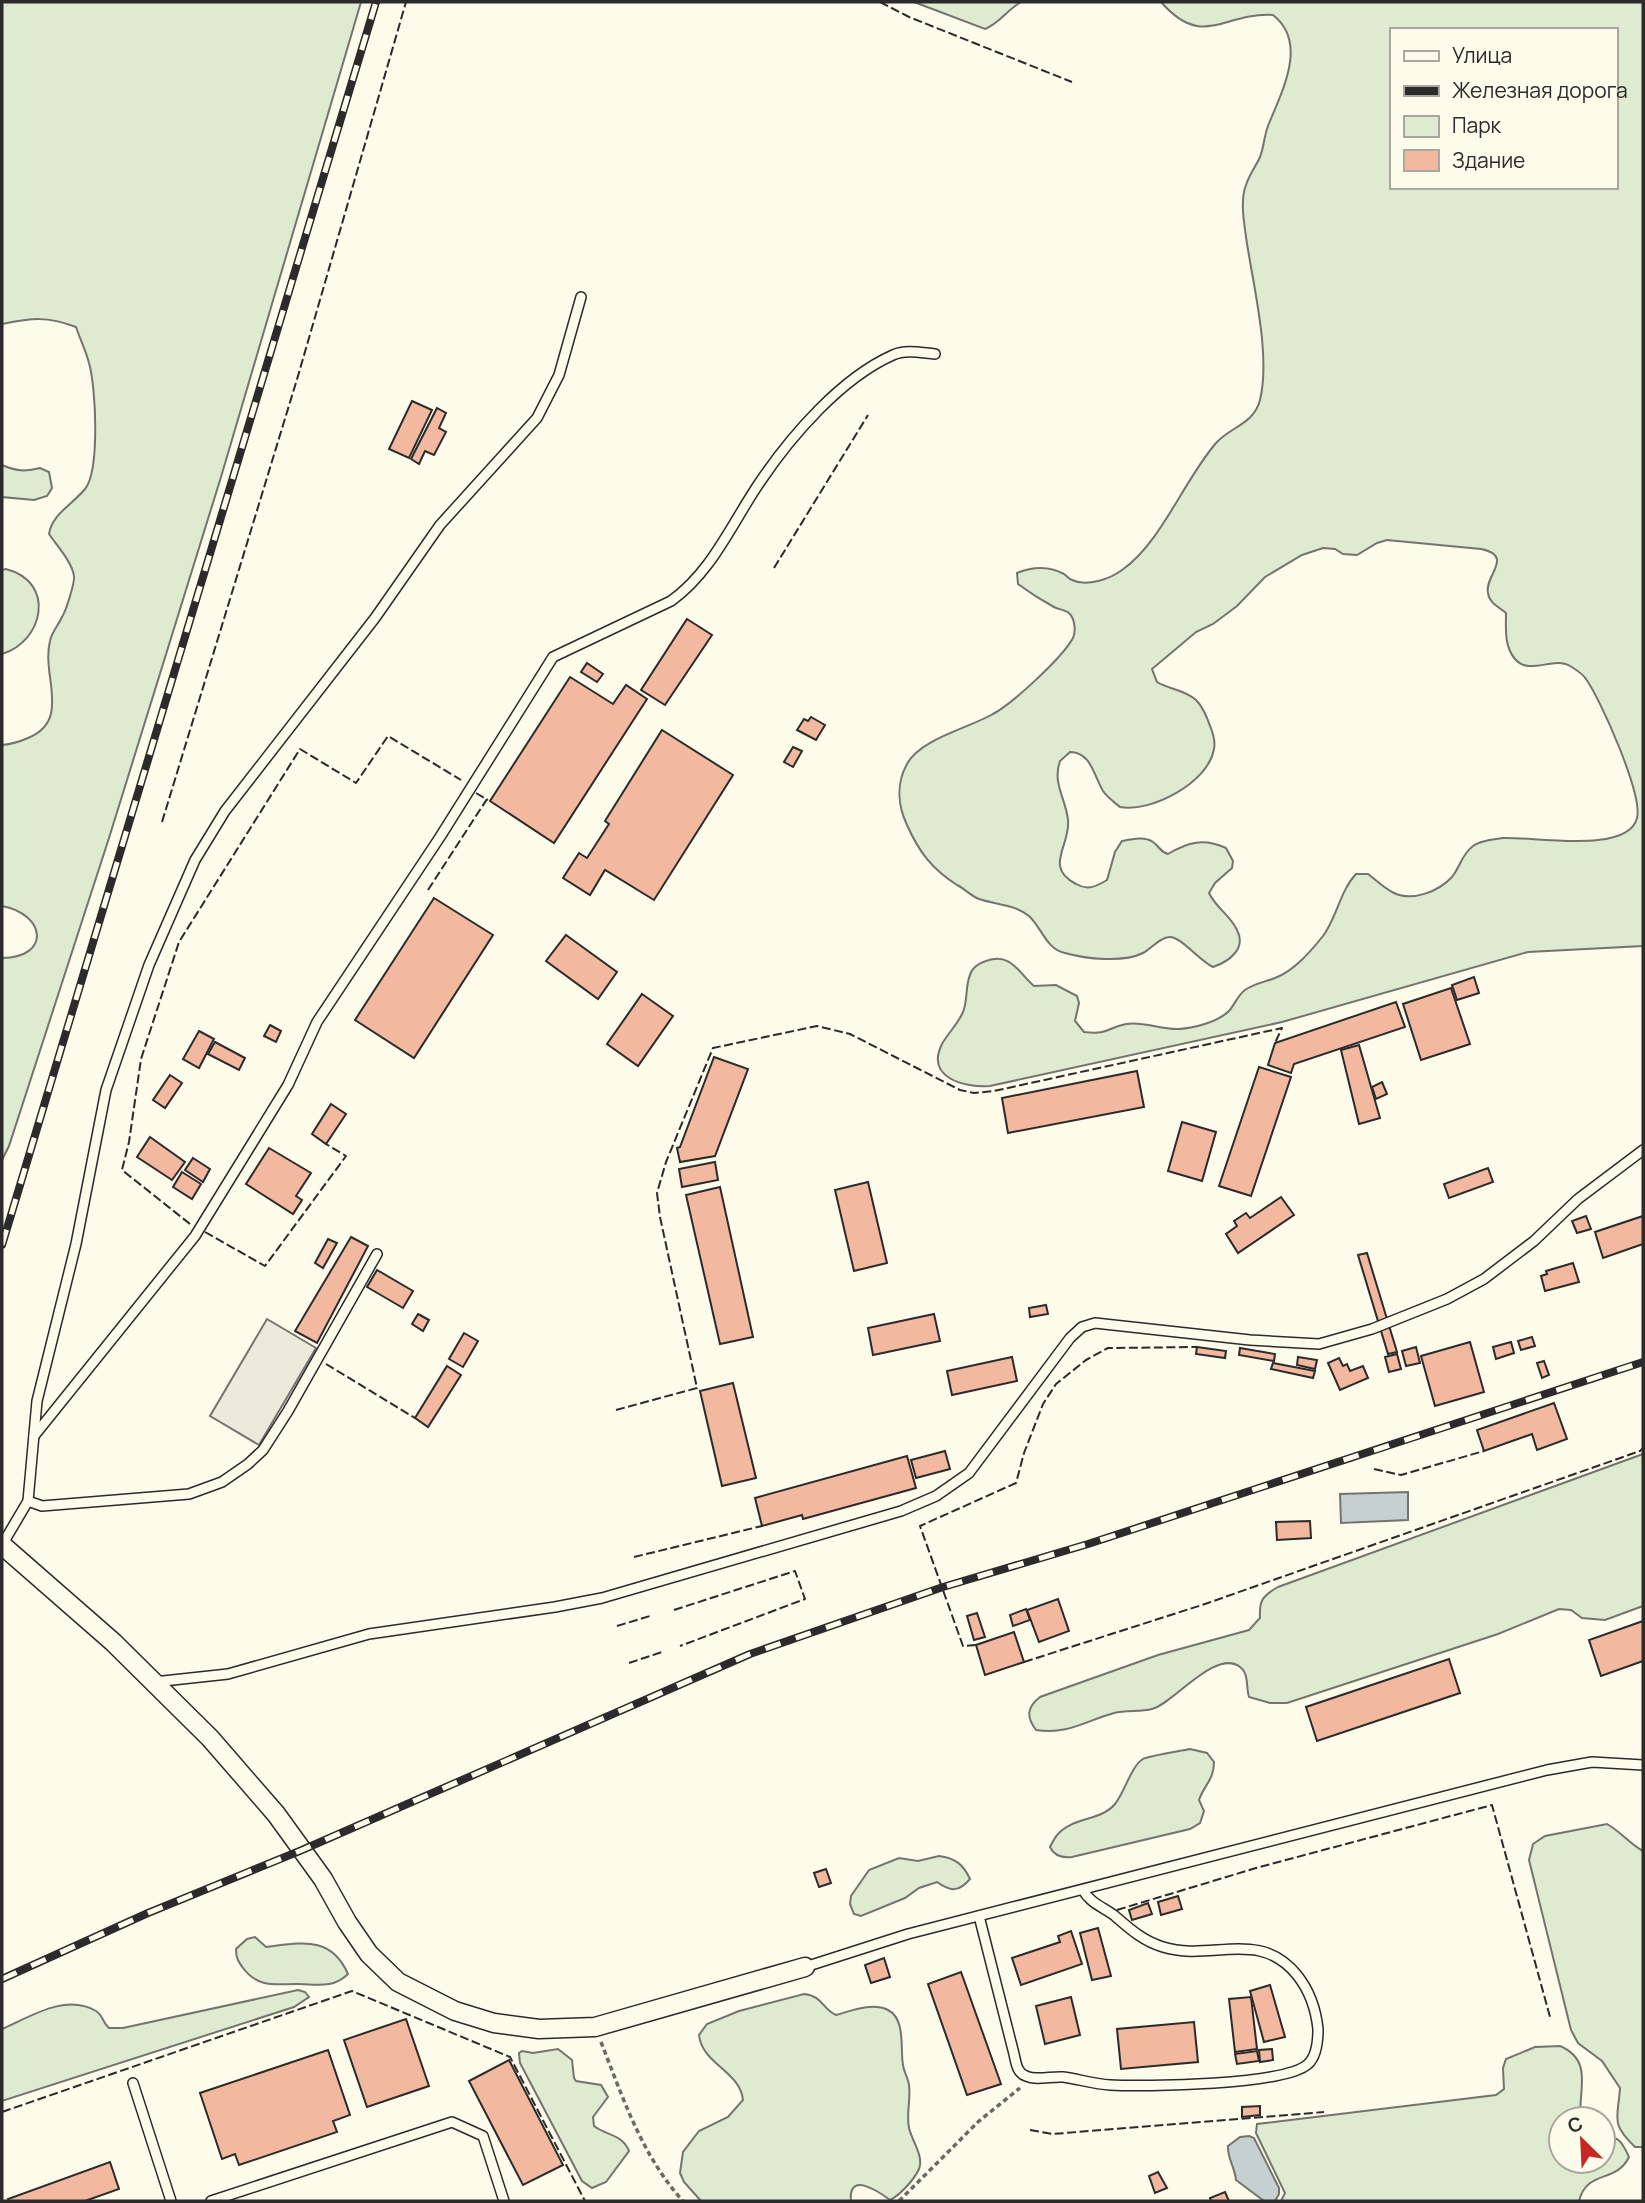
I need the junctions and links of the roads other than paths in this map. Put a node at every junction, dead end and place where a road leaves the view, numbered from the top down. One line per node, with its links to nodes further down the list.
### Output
1 (581, 296): 5 (lane)
2 (935, 354): 5 (lane)
3 (1643, 1150): 8 (lane)
4 (377, 1254): 6 (lane)
5 (34, 1436): 6 (lane)
6 (28, 1501): 7 (lane)
7 (2, 1545): 8 (street)
8 (153, 1682): 12 (street)
9 (1643, 1765): 10 (lane)
10 (1083, 1890): 11 (lane); 11 (lane)
11 (979, 1916): 12 (lane)
12 (805, 1967)
13 (133, 2083): 14 (lane)
14 (172, 2201)
15 (211, 2201): 16 (lane)
16 (504, 2201)

